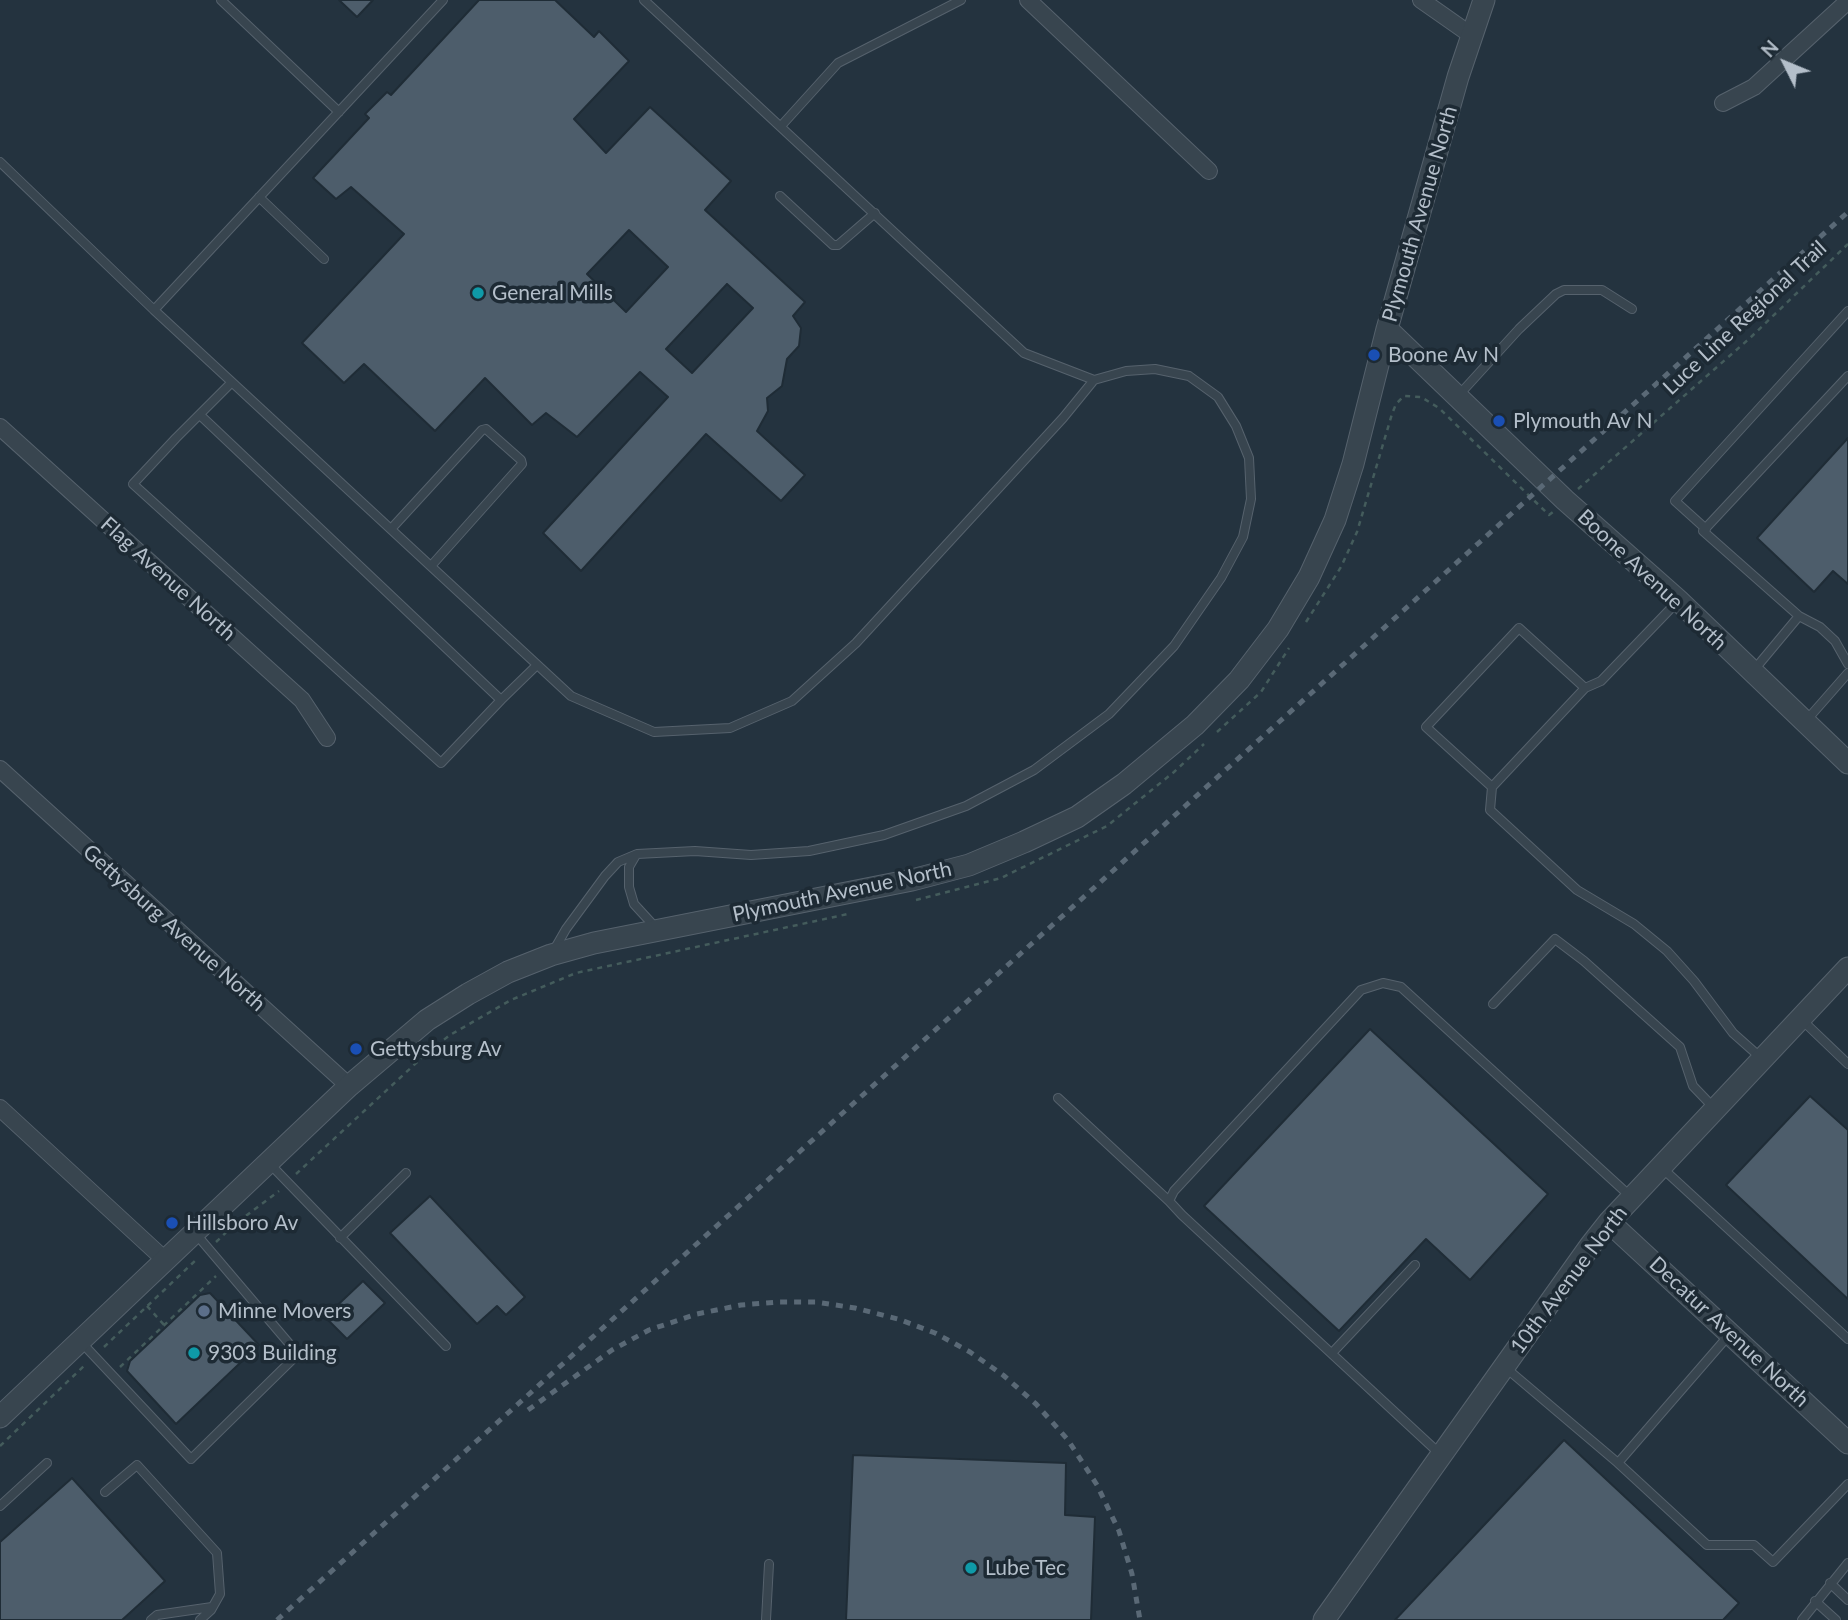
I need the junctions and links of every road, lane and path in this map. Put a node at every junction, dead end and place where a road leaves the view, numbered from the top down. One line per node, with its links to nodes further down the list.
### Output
1 (221, 0): 11 (lane)
2 (443, 0): 11 (lane)
3 (645, 0): 12 (lane)
4 (961, 0): 12 (lane)
5 (1028, 0): 14 (street)
6 (1422, 0): 9 (street)
7 (1484, 0): 9 (street, Plymouth Avenue North)
8 (1848, 1): 10 (street)
9 (1471, 35): 23 (street, Plymouth Avenue North)
10 (1723, 103)
11 (339, 112): 16 (lane)
12 (780, 126): 17 (lane)
13 (0, 162): 21 (lane)
14 (1209, 171)
15 (780, 196): 17 (lane)
16 (259, 197): 19 (lane); 21 (lane)
17 (875, 213): 25 (lane)
18 (1848, 244): 30 (path, Luce Line Regional Trail)
19 (324, 259)
20 (1632, 309): 27 (lane)
21 (155, 310): 26 (lane)
22 (1848, 311): 32 (lane)
23 (1387, 329): 27 (street, Boone Avenue North); 52 (street, Plymouth Avenue North)
24 (1848, 376): 32 (lane)
25 (1094, 380): 39 (lane); 49 (lane)
26 (232, 382): 28 (lane); 31 (lane)
27 (1458, 397): 30 (street, Boone Avenue North)
28 (200, 415): 43 (lane); 43 (lane)
29 (0, 427): 45 (street, Flag Avenue North)
30 (1565, 500): 34 (street, Boone Avenue North); 36 (path, Luce Line Regional Trail)
31 (391, 529): 33 (lane); 33 (lane)
32 (1706, 529): 35 (lane)
33 (431, 566): 39 (lane)
34 (1678, 600): 40 (street, Boone Avenue North); 42 (lane)
35 (1799, 616): 38 (lane); 40 (lane)
36 (1304, 624)
37 (1291, 644): 50 (path)
38 (1848, 664)
39 (537, 665): 43 (lane)
40 (1752, 673): 44 (street, Boone Avenue North)
41 (1848, 673): 44 (lane)
42 (1585, 688): 48 (lane); 48 (lane)
43 (501, 700)
44 (1805, 722): 46 (street, Boone Avenue North)
45 (327, 738)
46 (1848, 763)
47 (0, 769): 59 (street, Gettysburg Avenue North)
48 (1492, 787): 57 (lane)
49 (637, 854): 52 (lane); 53 (lane)
50 (913, 901)
51 (851, 913): 66 (path)
52 (658, 930): 53 (street, Plymouth Avenue North)
53 (551, 955): 59 (street, Plymouth Avenue North)
54 (1842, 977): 56 (street, 10th Avenue North)
55 (1493, 1004): 62 (lane)
56 (1801, 1018): 57 (street, 10th Avenue North); 58 (lane)
57 (1763, 1059): 62 (street, 10th Avenue North)
58 (1848, 1064)
59 (349, 1086): 63 (street, Plymouth Avenue North)
60 (1058, 1098): 68 (lane)
61 (0, 1108): 73 (street)
62 (1715, 1109): 64 (street, 10th Avenue North)
63 (269, 1163): 66 (lane); 70 (street, Plymouth Avenue North)
64 (1661, 1167): 67 (street, 10th Avenue North); 79 (lane)
65 (406, 1173): 71 (lane)
66 (287, 1182): 71 (lane); 72 (path)
67 (1632, 1198): 68 (lane); 69 (street, 10th Avenue North)
68 (1169, 1201): 82 (lane)
69 (1609, 1222): 78 (street, Decatur Avenue North); 83 (street, 10th Avenue North)
70 (194, 1233): 72 (lane); 73 (street, Plymouth Avenue North)
71 (340, 1238): 80 (lane)
72 (209, 1248): 75 (lane); 76 (path)
73 (165, 1260): 81 (street, Plymouth Avenue North)
74 (1415, 1265): 82 (lane)
75 (225, 1267): 77 (path); 84 (lane)
76 (147, 1306): 77 (path); 81 (path)
77 (165, 1326): 84 (path)
78 (1730, 1334): 86 (street, Decatur Avenue North); 90 (lane)
79 (1848, 1339)
80 (446, 1346)
81 (87, 1349): 84 (lane); 85 (street, Plymouth Avenue North); 87 (path)
82 (1332, 1353): 88 (lane)
83 (1504, 1366): 88 (street, 10th Avenue North); 90 (lane)
84 (112, 1374)
85 (0, 1417)
86 (1848, 1443)
87 (0, 1446)
88 (1440, 1454): 100 (street, 10th Avenue North)
89 (47, 1463): 93 (lane)
90 (1618, 1463): 91 (lane)
91 (1848, 1484)
92 (105, 1492): 99 (lane)
93 (0, 1506)
94 (1848, 1563): 96 (lane)
95 (769, 1564): 103 (lane)
96 (1830, 1583): 97 (lane); 98 (lane)
97 (1848, 1600)
98 (1815, 1601): 104 (lane); 105 (lane)
99 (213, 1607): 101 (lane); 102 (lane)
100 (1329, 1618)
101 (151, 1620)
102 (200, 1620)
103 (766, 1620)
104 (1802, 1620)
105 (1836, 1620)

